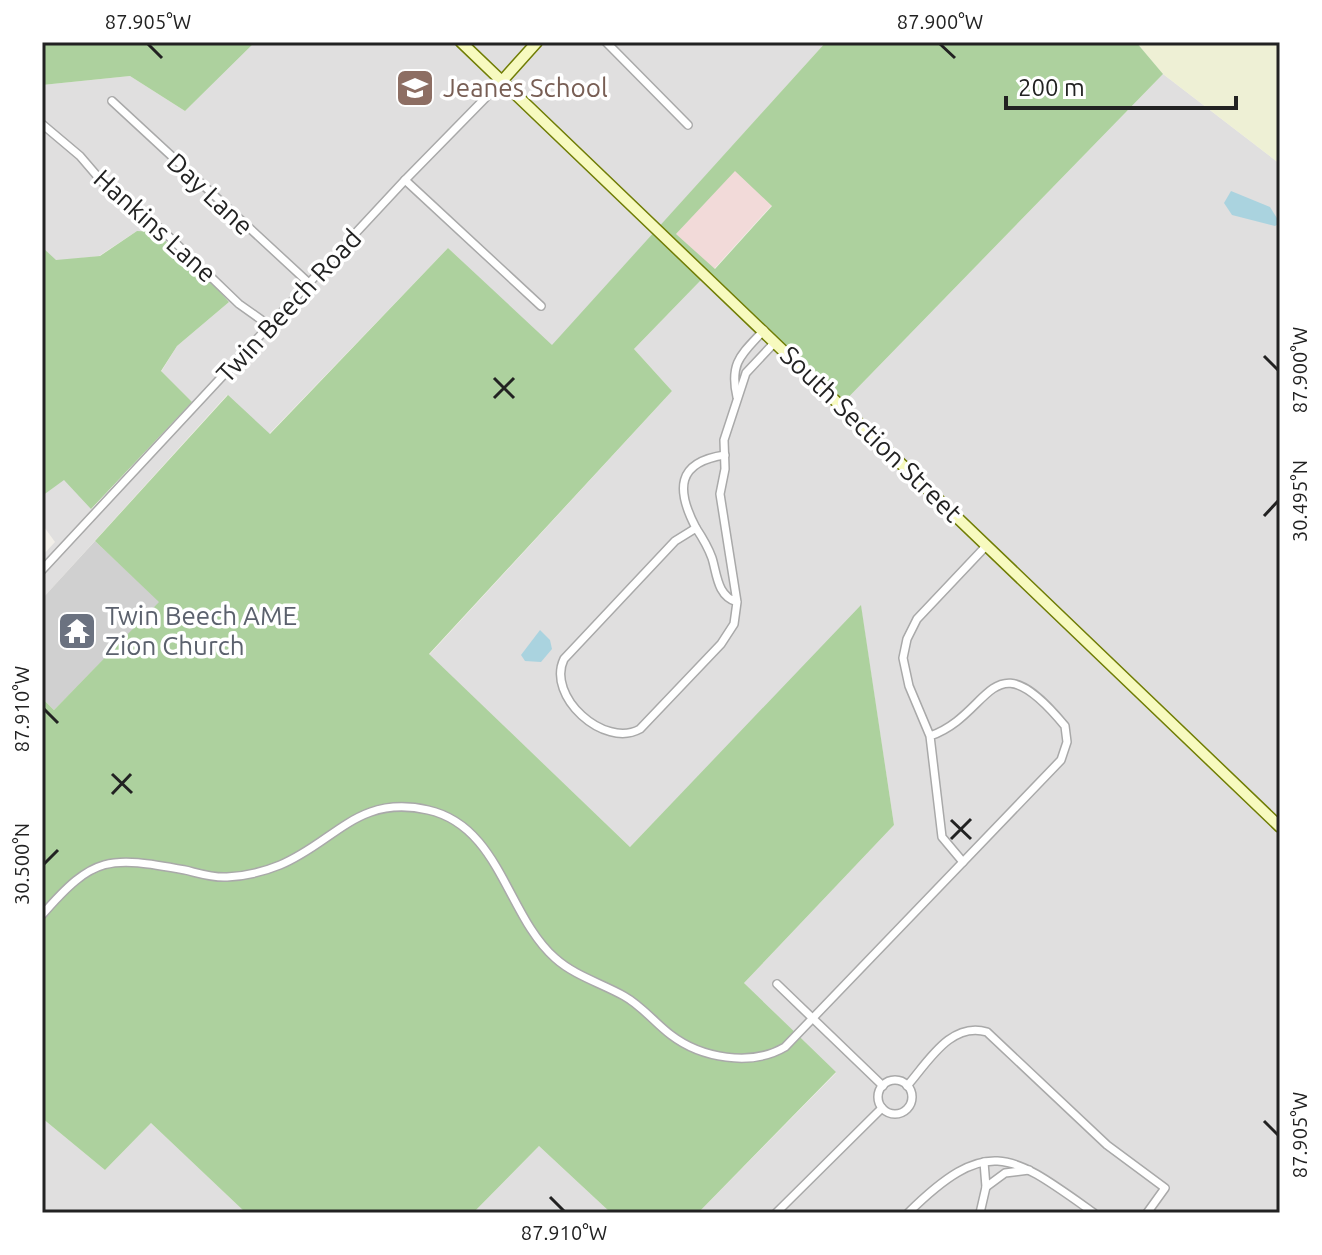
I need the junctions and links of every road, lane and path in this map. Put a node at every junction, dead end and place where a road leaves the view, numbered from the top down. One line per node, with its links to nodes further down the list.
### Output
1 (461, 42): 4 (street, South Section Street)
2 (537, 42): 4 (street, Twin Beech Road)
3 (606, 42): 7 (street)
4 (502, 81): 8 (street, Twin Beech Road); 12 (street, South Section Street)
5 (112, 101): 9 (street, Day Lane)
6 (42, 124): 11 (street, Hankins Lane)
7 (688, 125)
8 (405, 180): 9 (street, Twin Beech Road); 10 (street)
9 (310, 284): 11 (street, Twin Beech Road)
10 (541, 306)
11 (270, 326): 18 (street, Twin Beech Road)
12 (764, 330): 13 (street, South Section Street); 14 (street)
13 (775, 342): 14 (street); 17 (street, South Section Street)
14 (737, 398): 15 (street)
15 (725, 455): 16 (street); 19 (street)
16 (696, 528): 19 (street); 19 (street)
17 (987, 545): 20 (street); 21 (street, South Section Street)
18 (42, 570)
19 (737, 602)
20 (930, 736): 22 (street); 22 (street)
21 (1280, 827)
22 (963, 862): 25 (street)
23 (42, 915): 25 (street)
24 (777, 984): 25 (street)
25 (814, 1019): 26 (street)
26 (883, 1086): 27 (street); 28 (street)
27 (907, 1086): 28 (street); 36 (street)
28 (882, 1108): 32 (street)
29 (984, 1162): 30 (street); 31 (street); 33 (street)
30 (1034, 1171): 31 (street); 35 (street)
31 (986, 1187): 34 (street)
32 (776, 1213)
33 (908, 1213)
34 (980, 1213)
35 (1094, 1213)
36 (1147, 1213)

